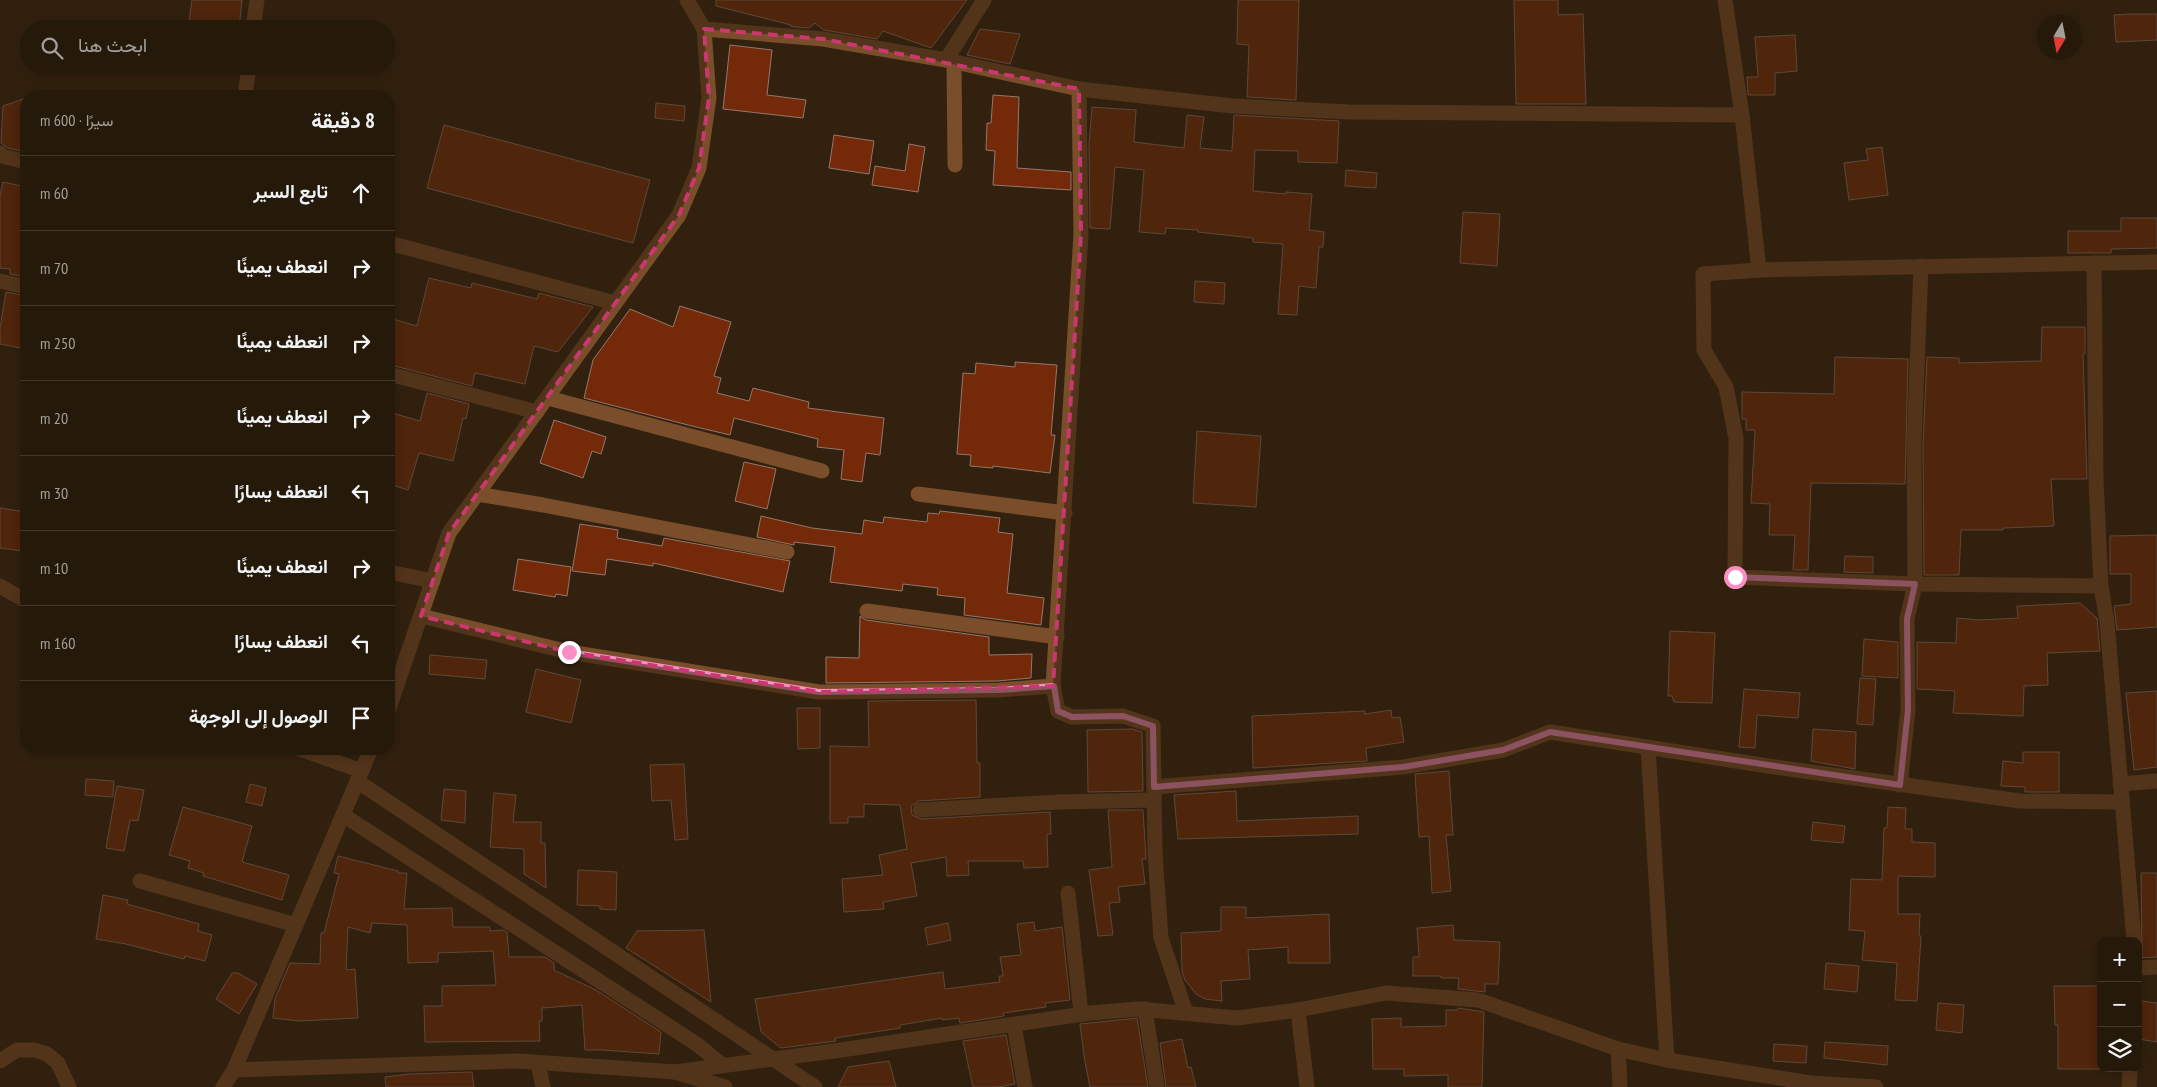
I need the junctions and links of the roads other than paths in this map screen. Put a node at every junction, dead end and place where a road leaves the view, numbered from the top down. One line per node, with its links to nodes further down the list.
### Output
1 (257, 0): 5 (street)
2 (687, 0): 6 (street)
3 (984, 0): 7 (street)
4 (1725, 0): 11 (street)
5 (254, 20)
6 (704, 29): 7 (street); 22 (street)
7 (950, 61): 9 (street); 14 (street)
8 (248, 75): 10 (street)
9 (1079, 89): 11 (street); 29 (street)
10 (246, 90)
11 (1742, 115): 19 (street)
12 (0, 153): 13 (street)
13 (20, 160)
14 (955, 165)
15 (395, 245): 22 (street)
16 (2157, 262): 17 (street)
17 (2094, 263): 18 (street); 35 (street)
18 (1921, 266): 19 (street); 33 (street)
19 (1759, 270): 33 (street)
20 (0, 281): 21 (street)
21 (20, 286)
22 (615, 303): 24 (street)
23 (395, 376): 25 (street)
24 (548, 398): 25 (street); 26 (street)
25 (537, 412): 27 (street)
26 (822, 471)
27 (477, 494): 30 (street); 32 (street)
28 (918, 494): 29 (street)
29 (1065, 513): 39 (street)
30 (786, 552)
31 (395, 573): 32 (street)
32 (433, 581): 38 (street)
33 (1915, 584): 35 (street); 48 (street)
34 (0, 586): 36 (street)
35 (2101, 586): 47 (street)
36 (20, 598)
37 (867, 611): 39 (street)
38 (421, 616): 40 (street); 41 (street)
39 (1057, 637): 40 (street)
40 (1054, 686): 49 (street)
41 (395, 691)
42 (1648, 747): 48 (street); 49 (street); 66 (street)
43 (313, 755): 45 (street)
44 (369, 755): 45 (street)
45 (360, 776): 52 (street); 65 (street)
46 (2157, 780): 47 (street)
47 (2120, 784): 50 (street)
48 (1900, 785): 50 (street)
49 (1154, 793): 51 (street); 61 (street)
50 (2122, 802): 56 (street)
51 (920, 810)
52 (343, 815): 55 (street); 69 (street)
53 (140, 881): 55 (street)
54 (1068, 893): 62 (street)
55 (296, 925): 70 (street)
56 (2134, 937)
57 (2142, 968): 58 (street)
58 (2157, 968)
59 (1145, 1009): 61 (street); 62 (street); 79 (street)
60 (1298, 1010): 61 (street); 64 (street); 80 (street)
61 (1186, 1013)
62 (1081, 1014): 63 (street)
63 (1014, 1024): 65 (street); 78 (street)
64 (1618, 1049): 66 (street); 81 (street)
65 (772, 1059): 69 (street); 77 (street)
66 (1668, 1060): 82 (street)
67 (0, 1061): 73 (street)
68 (538, 1063): 70 (street); 71 (street); 75 (street)
69 (722, 1065): 71 (street)
70 (234, 1070): 74 (street)
71 (675, 1072): 76 (street)
72 (2130, 1072): 83 (street)
73 (70, 1087)
74 (223, 1087)
75 (543, 1087)
76 (725, 1087)
77 (815, 1087)
78 (1025, 1087)
79 (1157, 1087)
80 (1307, 1087)
81 (1620, 1087)
82 (1876, 1087)
83 (2129, 1087)

